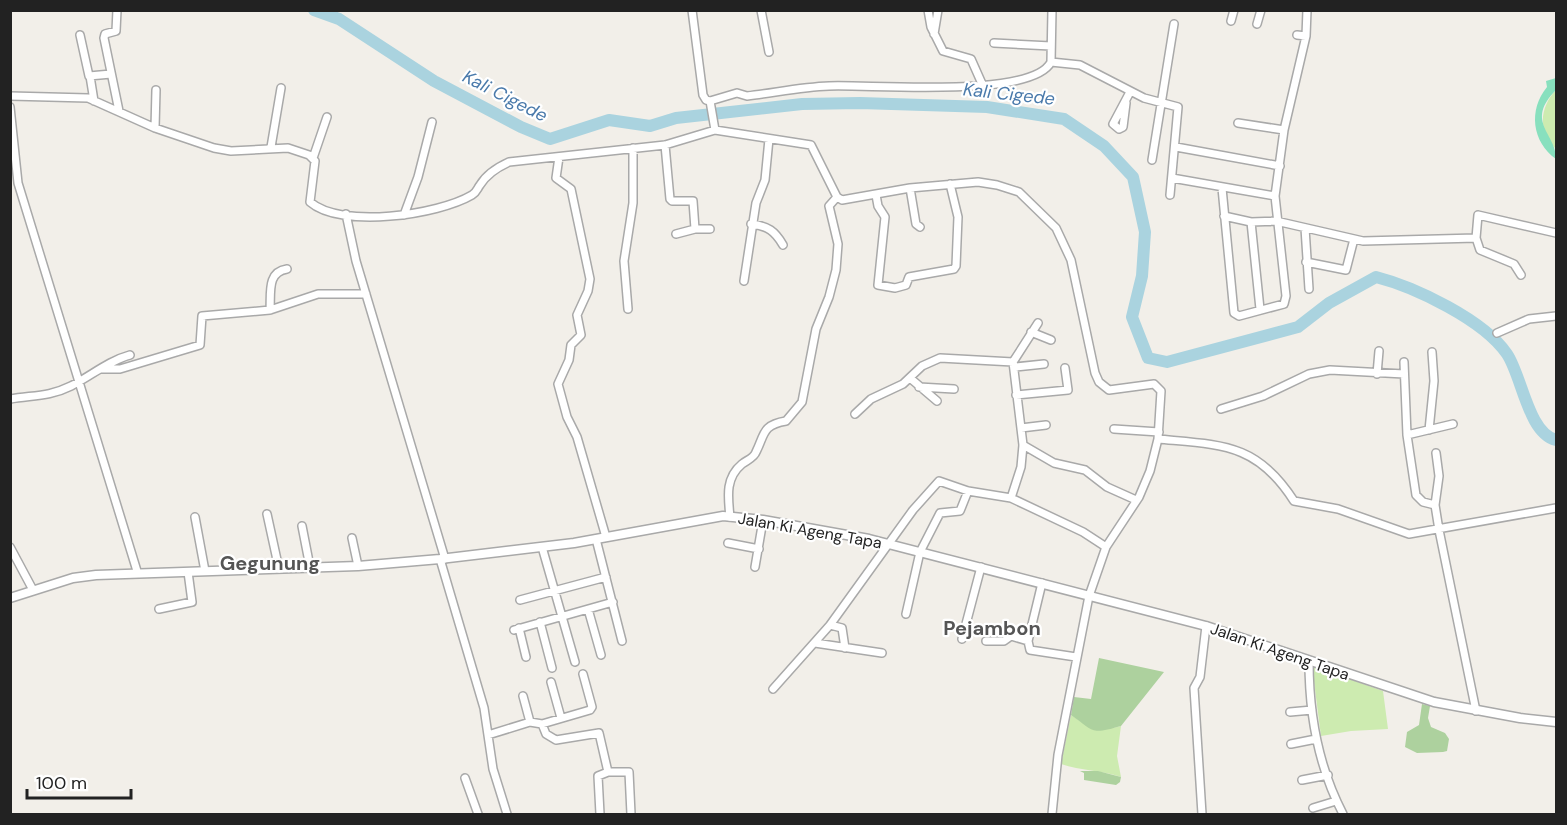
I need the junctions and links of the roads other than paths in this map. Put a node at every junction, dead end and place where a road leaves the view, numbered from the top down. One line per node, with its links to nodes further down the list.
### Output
1 (117, 10): 21 (street)
2 (692, 10): 31 (street)
3 (761, 10): 19 (street)
4 (928, 10): 15 (street)
5 (938, 10): 15 (street)
6 (1052, 10): 18 (street)
7 (1234, 10): 10 (street)
8 (1261, 10): 12 (street)
9 (1308, 10): 16 (street)
10 (1231, 21)
11 (1174, 24): 29 (street)
12 (1257, 24)
13 (80, 35): 22 (street)
14 (1297, 35): 16 (street)
15 (934, 36): 23 (street)
16 (1306, 36): 39 (street)
17 (994, 44): 18 (street)
18 (1051, 46): 20 (street)
19 (769, 52)
20 (1051, 62): 23 (street); 26 (street)
21 (111, 74): 22 (street); 33 (street)
22 (90, 76): 28 (street)
23 (983, 86): 31 (street)
24 (280, 88): 42 (street)
25 (156, 90): 37 (street)
26 (1130, 92): 29 (street); 30 (street)
27 (10, 96): 28 (street)
28 (94, 101): 33 (street)
29 (1160, 101): 43 (street); 47 (street)
30 (1126, 103)
31 (711, 104): 38 (street)
32 (10, 107): 97 (street)
33 (119, 111): 37 (street)
34 (327, 117): 45 (street)
35 (432, 122): 58 (street)
36 (1238, 123): 39 (street)
37 (155, 128): 42 (street)
38 (715, 128): 40 (street); 41 (street)
39 (1284, 130): 48 (street)
40 (769, 139): 56 (street); 62 (street)
41 (664, 145): 44 (street); 65 (street)
42 (271, 147): 45 (street)
43 (1176, 147): 48 (street); 49 (street)
44 (633, 148): 46 (street); 78 (street)
45 (313, 158): 57 (street)
46 (559, 158): 58 (street); 125 (street)
47 (1152, 160)
48 (1280, 166): 55 (street)
49 (1172, 178): 52 (street); 54 (street)
50 (950, 184): 51 (street); 53 (street); 111 (street)
51 (910, 188): 53 (street); 63 (street)
52 (1222, 188): 55 (street); 59 (street)
53 (876, 195): 56 (street)
54 (1170, 195)
55 (1275, 196): 60 (street)
56 (837, 197): 121 (street)
57 (346, 214): 58 (street); 77 (street)
58 (404, 215)
59 (1224, 216): 61 (street); 79 (street)
60 (1276, 221): 61 (street); 64 (street); 79 (street)
61 (1251, 222): 79 (street)
62 (751, 224): 71 (street); 75 (street)
63 (920, 227)
64 (1305, 228): 70 (street); 72 (street)
65 (695, 229): 66 (street); 68 (street)
66 (710, 229)
67 (1557, 233): 69 (street)
68 (676, 234)
69 (1476, 238): 70 (street); 74 (street)
70 (1354, 239): 72 (street)
71 (783, 245)
72 (1306, 262): 76 (street)
73 (287, 270): 80 (street)
74 (1521, 275)
75 (744, 281)
76 (1309, 289)
77 (366, 294): 80 (street); 135 (street)
78 (628, 309)
79 (1260, 309)
80 (270, 310): 93 (street)
81 (1557, 316): 84 (street)
82 (1038, 323): 83 (street)
83 (1031, 332): 85 (street); 91 (street)
84 (1497, 333)
85 (1051, 340)
86 (1379, 351): 94 (street)
87 (1432, 352): 109 (street)
88 (130, 355): 93 (street)
89 (1404, 362): 95 (street)
90 (1044, 364): 91 (street)
91 (1014, 365): 96 (street); 100 (street)
92 (1065, 368): 100 (street)
93 (102, 369): 97 (street)
94 (1377, 374): 95 (street); 103 (street)
95 (1404, 374): 110 (street)
96 (910, 378): 98 (street); 104 (street)
97 (77, 382): 101 (street); 141 (street)
98 (919, 387): 99 (street); 102 (street)
99 (954, 388)
100 (1016, 395): 107 (street)
101 (10, 399)
102 (937, 401)
103 (1221, 409)
104 (855, 414)
105 (1453, 424): 109 (street)
106 (1046, 425): 107 (street)
107 (1021, 428): 112 (street)
108 (1114, 429): 111 (street)
109 (1429, 430): 110 (street)
110 (1407, 435): 117 (street)
111 (1158, 436): 116 (street); 124 (street)
112 (1023, 446): 115 (street); 116 (street)
113 (1436, 453): 117 (street)
114 (968, 491): 115 (street); 129 (street); 134 (street)
115 (1011, 498): 131 (street)
116 (1136, 500): 131 (street)
117 (1435, 505): 124 (street)
118 (1557, 508): 124 (street)
119 (267, 514): 140 (street)
120 (195, 517): 142 (street)
121 (730, 517): 122 (street, Jalan Ki Ageng Tapa); 125 (street, Jalan Ki Ageng Tapa)
122 (763, 520): 129 (street, Jalan Ki Ageng Tapa); 133 (street)
123 (302, 526): 137 (street)
124 (1439, 530): 177 (street)
125 (606, 537): 127 (street, Jalan Ki Ageng Tapa)
126 (352, 538): 136 (street)
127 (596, 539): 132 (street, Jalan Ki Ageng Tapa); 144 (street)
128 (728, 543): 133 (street)
129 (889, 544): 134 (street, Jalan Ki Ageng Tapa); 157 (street)
130 (10, 547): 146 (street)
131 (1106, 547): 148 (street)
132 (542, 548): 135 (street, Jalan Ki Ageng Tapa); 147 (street)
133 (759, 549): 138 (street)
134 (920, 552): 139 (street, Jalan Ki Ageng Tapa); 154 (street)
135 (442, 559): 136 (street, Jalan Ki Ageng Tapa); 183 (street)
136 (358, 566): 137 (street, Jalan Ki Ageng Tapa)
137 (310, 567): 140 (street, Jalan Ki Ageng Tapa)
138 (755, 567)
139 (981, 567): 145 (street, Jalan Ki Ageng Tapa); 159 (street)
140 (279, 569): 142 (street, Jalan Ki Ageng Tapa)
141 (137, 571): 143 (street, Jalan Ki Ageng Tapa); 146 (street, Jalan Ki Ageng Tapa)
142 (205, 571): 143 (street, Jalan Ki Ageng Tapa)
143 (188, 572): 152 (street)
144 (606, 577): 147 (street); 151 (street)
145 (1042, 583): 148 (street, Jalan Ki Ageng Tapa); 162 (street)
146 (33, 590): 149 (street, Jalan Ki Ageng Tapa)
147 (552, 591): 150 (street); 155 (street)
148 (1089, 596): 158 (street, Jalan Ki Ageng Tapa); 168 (street)
149 (10, 598)
150 (520, 600)
151 (613, 603): 153 (street); 160 (street)
152 (159, 609)
153 (588, 609): 155 (street); 166 (street)
154 (906, 614)
155 (562, 616): 156 (street); 169 (street)
156 (540, 622): 167 (street); 171 (street)
157 (830, 625): 163 (street); 164 (street)
158 (1206, 626): 170 (street, Jalan Ki Ageng Tapa); 197 (street)
159 (962, 639)
160 (622, 641)
161 (986, 641): 162 (street)
162 (1028, 641): 168 (street)
163 (816, 643): 164 (street); 174 (street)
164 (845, 648): 165 (street)
165 (882, 653)
166 (601, 655)
167 (526, 657)
168 (1076, 657): 196 (street)
169 (575, 662)
170 (1309, 662): 176 (street); 177 (street, Jalan Ki Ageng Tapa)
171 (552, 668)
172 (583, 674): 179 (street)
173 (551, 682): 179 (street)
174 (773, 689)
175 (523, 696): 180 (street)
176 (1312, 710): 178 (street); 184 (street)
177 (1476, 711): 181 (street, Jalan Ki Ageng Tapa)
178 (1290, 712)
179 (561, 718): 182 (street)
180 (530, 722): 182 (street); 183 (street)
181 (1557, 722)
182 (542, 724): 186 (street)
183 (488, 735): 193 (street)
184 (1316, 739): 185 (street); 187 (street)
185 (1291, 744)
186 (608, 772): 194 (street); 195 (street)
187 (1328, 775): 189 (street); 190 (street)
188 (465, 778): 192 (street)
189 (1302, 780)
190 (1336, 801): 191 (street); 198 (street)
191 (1313, 808)
192 (478, 814)
193 (507, 814)
194 (600, 814)
195 (631, 814)
196 (1052, 814)
197 (1202, 814)
198 (1343, 814)

